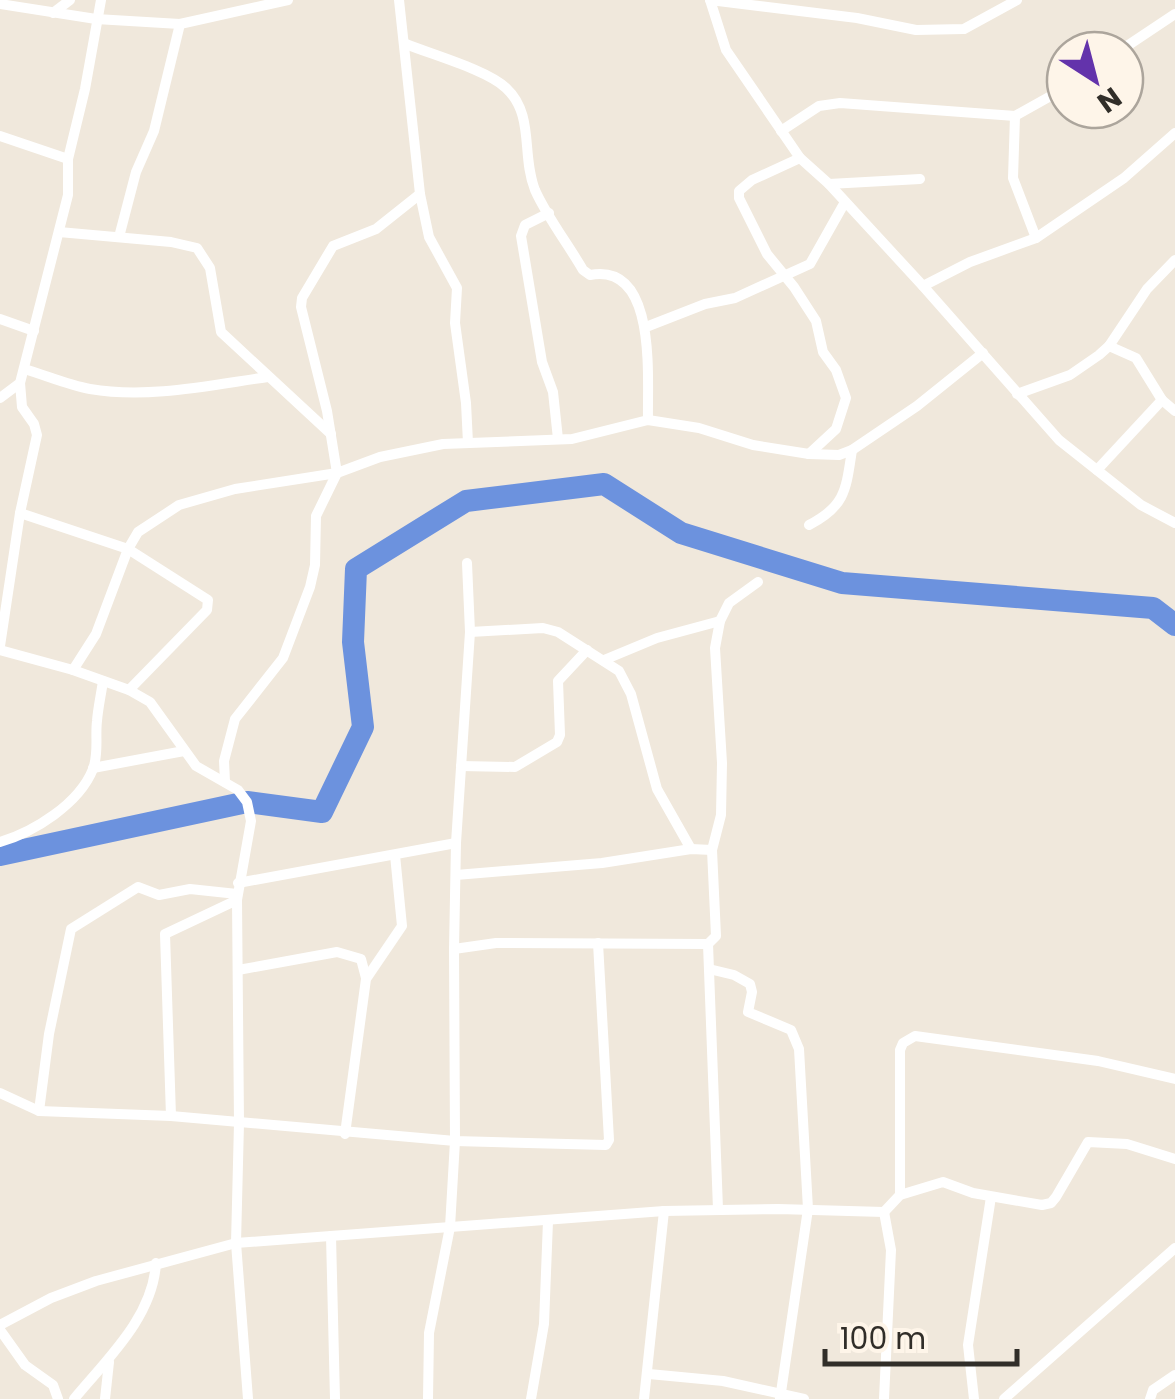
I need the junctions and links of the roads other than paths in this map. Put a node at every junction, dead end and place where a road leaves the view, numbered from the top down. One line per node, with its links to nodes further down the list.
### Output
1 (70, 0): 9 (street)
2 (100, 0): 11 (street)
3 (288, 0): 12 (street)
4 (399, 0): 14 (street)
5 (710, 0): 8 (street); 17 (street)
6 (1017, 0): 8 (street)
7 (0, 6): 9 (street)
8 (997, 6)
9 (53, 13): 11 (street)
10 (1175, 14): 13 (street)
11 (96, 19): 12 (street); 21 (street)
12 (180, 24): 28 (street)
13 (1145, 34)
14 (406, 44): 24 (street); 26 (street)
15 (1045, 99): 16 (street)
16 (1015, 116): 17 (street); 29 (street)
17 (782, 131): 20 (street)
18 (1175, 134): 29 (street)
19 (0, 136): 21 (street)
20 (800, 158): 23 (street); 31 (street)
21 (68, 159): 27 (street)
22 (920, 179): 23 (street)
23 (828, 184): 25 (street)
24 (420, 194): 46 (street); 48 (street)
25 (845, 202): 31 (street); 32 (street)
26 (550, 213): 34 (street); 47 (street)
27 (59, 232): 28 (street); 35 (street)
28 (119, 237): 39 (street)
29 (1036, 238): 32 (street)
30 (1175, 260): 36 (street)
31 (786, 276): 34 (street); 50 (street)
32 (923, 286): 37 (street)
33 (0, 319): 35 (street)
34 (646, 327): 45 (street)
35 (34, 331): 38 (street)
36 (1109, 346): 41 (street); 43 (street)
37 (982, 354): 41 (street); 49 (street)
38 (24, 369): 39 (street); 40 (street)
39 (268, 377): 46 (street)
40 (20, 383): 42 (street); 53 (street)
41 (1017, 394): 51 (street)
42 (0, 398)
43 (1162, 400): 44 (street); 51 (street)
44 (1175, 411)
45 (648, 420): 47 (street); 50 (street)
46 (332, 435): 52 (street)
47 (558, 439): 48 (street)
48 (468, 442): 52 (street)
49 (852, 450): 50 (street); 55 (street)
50 (809, 454)
51 (1096, 470): 54 (street)
52 (337, 472): 56 (street); 71 (street)
53 (20, 513): 56 (street); 60 (street)
54 (1175, 523)
55 (809, 526)
56 (128, 550): 65 (street); 67 (street)
57 (467, 563): 61 (street)
58 (758, 582): 59 (street)
59 (720, 621): 64 (street); 75 (street)
60 (1, 629): 62 (street)
61 (470, 632): 63 (street); 69 (street)
62 (0, 648): 65 (street)
63 (587, 650): 64 (street); 69 (street)
64 (604, 660): 74 (street)
65 (73, 670): 66 (street)
66 (103, 681): 67 (street); 70 (street)
67 (129, 690): 68 (street)
68 (184, 751): 70 (street); 71 (street)
69 (461, 766): 73 (street)
70 (93, 768): 72 (street)
71 (225, 782): 79 (street)
72 (0, 842)
73 (456, 843): 76 (street); 77 (street)
74 (691, 849): 75 (street); 77 (street)
75 (712, 850): 82 (street)
76 (396, 855): 79 (street); 86 (street)
77 (456, 875): 83 (street)
78 (198, 889): 79 (street); 80 (street); 89 (street)
79 (237, 892): 80 (street); 84 (street)
80 (220, 908): 90 (street)
81 (598, 943): 82 (street); 83 (street); 93 (street)
82 (708, 944): 85 (street)
83 (454, 949): 93 (street)
84 (238, 970): 86 (street); 91 (street)
85 (709, 970): 97 (street); 98 (street)
86 (366, 979): 92 (street)
87 (1175, 1079): 95 (street)
88 (0, 1093): 89 (street)
89 (38, 1111): 90 (street)
90 (172, 1116): 91 (street)
91 (239, 1123): 92 (street); 104 (street)
92 (345, 1134): 93 (street)
93 (455, 1142): 102 (street)
94 (1175, 1158): 96 (street)
95 (900, 1194): 96 (street); 100 (street)
96 (991, 1197): 122 (street)
97 (718, 1209): 98 (street); 99 (street)
98 (808, 1209): 100 (street); 111 (street)
99 (664, 1210): 101 (street); 109 (street)
100 (884, 1212): 121 (street)
101 (548, 1221): 102 (street); 118 (street)
102 (450, 1227): 103 (street); 117 (street)
103 (331, 1236): 104 (street); 116 (street)
104 (236, 1243): 106 (street); 115 (street)
105 (1175, 1248): 123 (street)
106 (156, 1263): 107 (street); 108 (street)
107 (0, 1328): 112 (street)
108 (109, 1362): 113 (street); 114 (street)
109 (649, 1374): 111 (street); 119 (street)
110 (1175, 1375): 124 (street)
111 (780, 1396): 120 (street)
112 (58, 1399)
113 (74, 1399)
114 (105, 1399)
115 (248, 1399)
116 (335, 1399)
117 (428, 1399)
118 (531, 1399)
119 (644, 1399)
120 (804, 1399)
121 (884, 1399)
122 (974, 1399)
123 (1004, 1399)
124 (1150, 1399)

